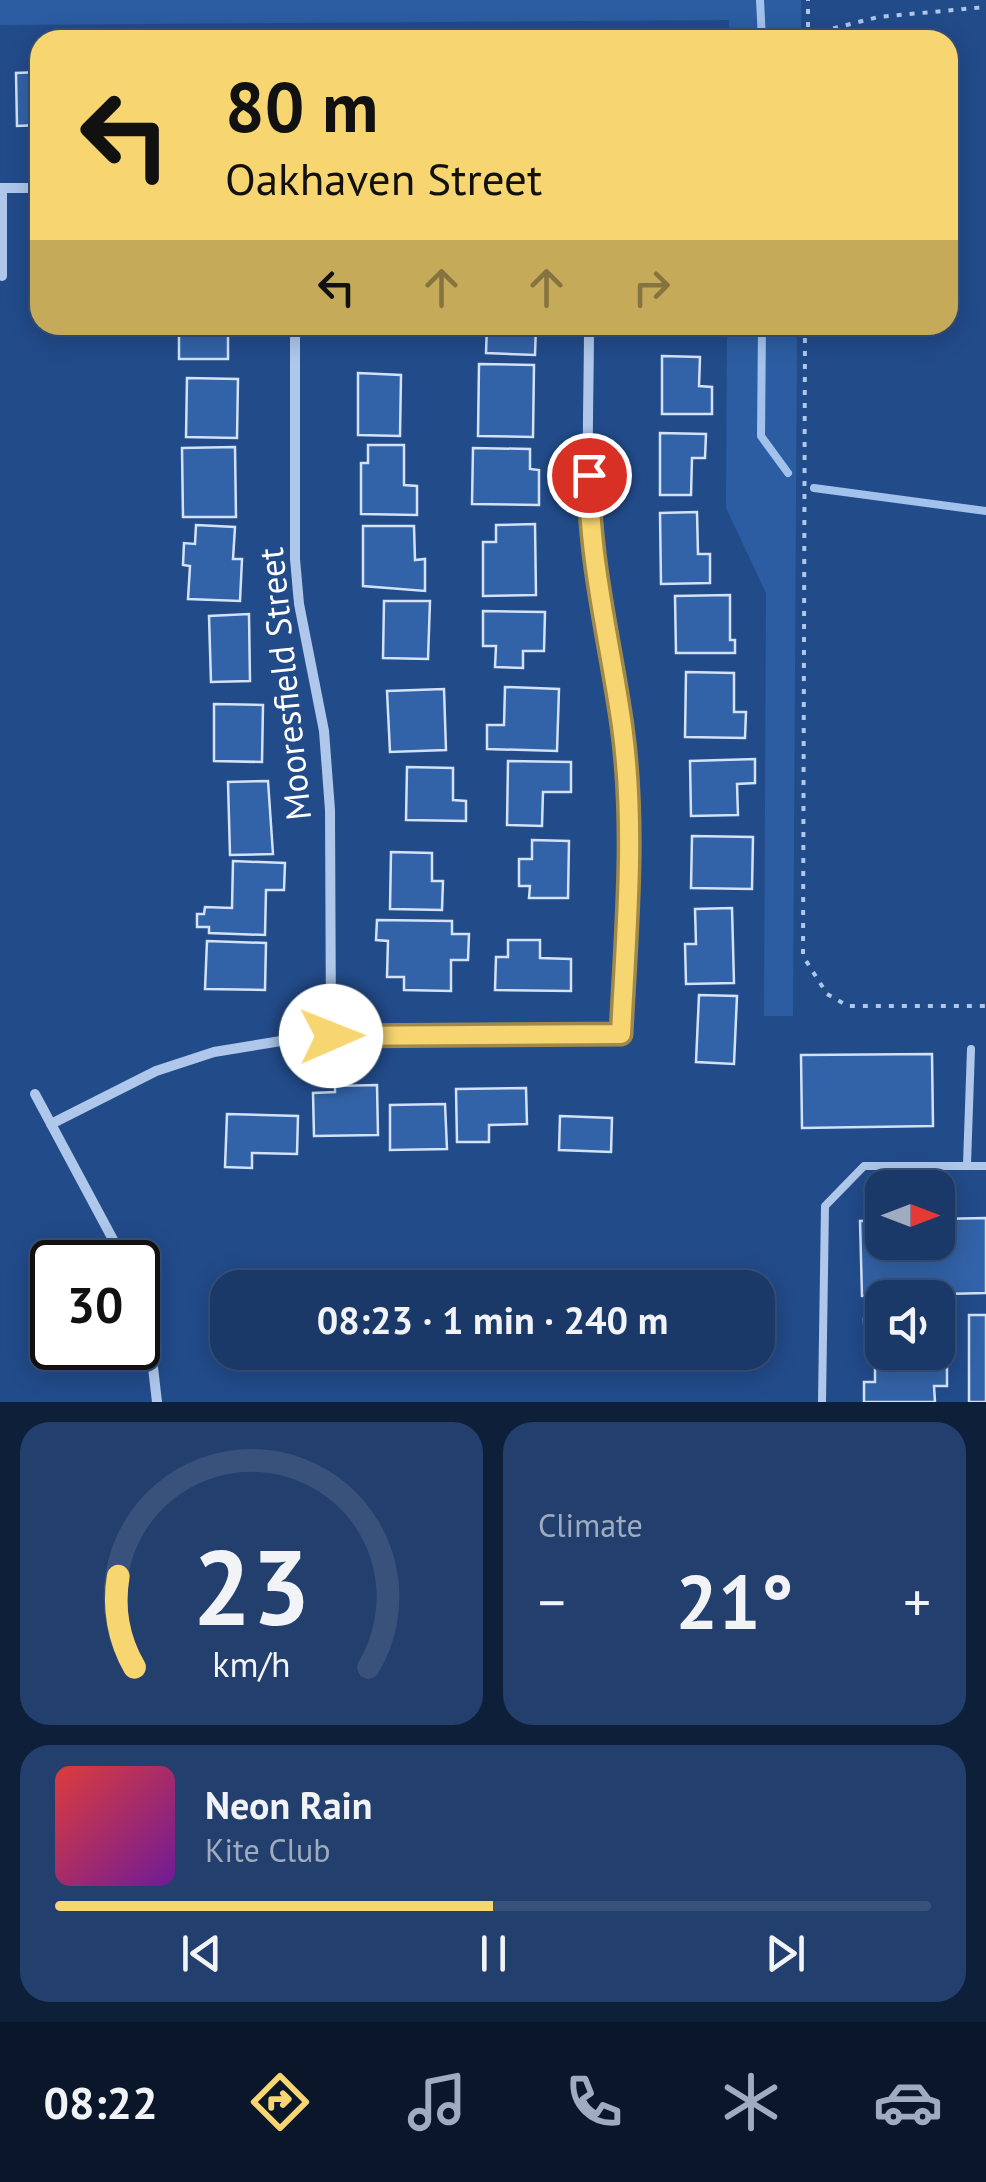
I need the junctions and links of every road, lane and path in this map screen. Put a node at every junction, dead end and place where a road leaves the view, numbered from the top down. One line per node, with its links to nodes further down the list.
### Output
1 (808, 0): 3 (path)
2 (986, 6): 4 (path)
3 (808, 30)
4 (835, 30)
5 (1, 188): 6 (street); 7 (street)
6 (30, 188)
7 (2, 276)
8 (295, 335): 12 (street, Mooresfield Street)
9 (588, 335): 12 (street)
10 (806, 335): 11 (path)
11 (986, 1006)
12 (331, 1036): 15 (street)
13 (971, 1049): 16 (lane)
14 (35, 1094): 15 (street)
15 (51, 1124): 18 (street)
16 (967, 1164): 17 (lane); 21 (lane)
17 (986, 1166)
18 (114, 1240)
19 (153, 1370): 20 (street)
20 (157, 1402)
21 (822, 1402)

